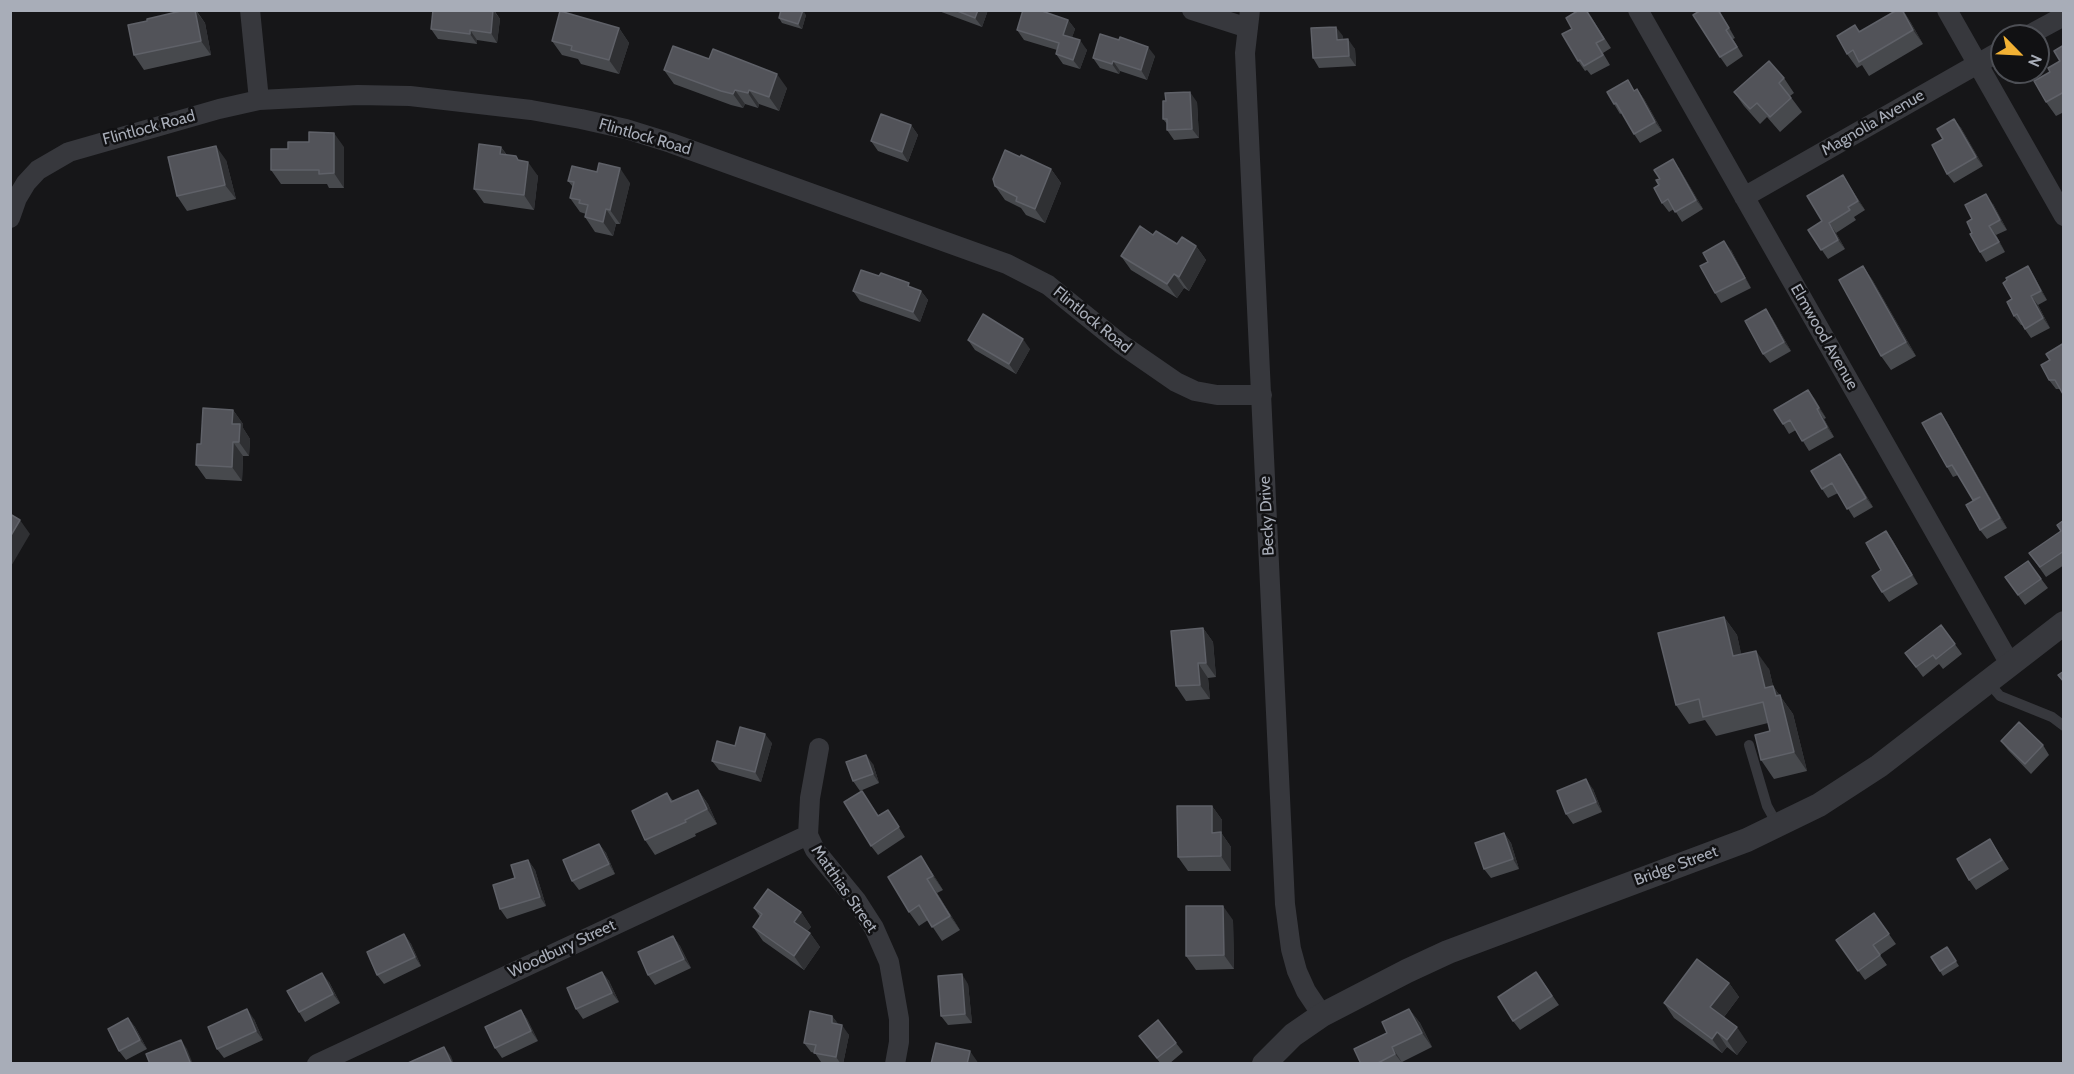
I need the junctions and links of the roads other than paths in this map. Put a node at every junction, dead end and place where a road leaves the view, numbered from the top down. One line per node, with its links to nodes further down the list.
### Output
1 (249, 10): 10 (street)
2 (1192, 10): 6 (street)
3 (1638, 10): 11 (street, Elmwood Avenue)
4 (1947, 10): 9 (street)
5 (2064, 16): 7 (street)
6 (1249, 19): 14 (street, Becky Drive)
7 (2049, 24)
8 (1990, 57): 9 (street, Magnolia Avenue)
9 (1977, 64): 11 (street, Magnolia Avenue); 12 (street)
10 (258, 100): 13 (street, Flintlock Road); 14 (street, Flintlock Road)
11 (1744, 196): 16 (street, Elmwood Avenue)
12 (2064, 216)
13 (10, 218)
14 (1262, 395): 23 (street, Becky Drive)
15 (2064, 623): 16 (street, Bridge Street)
16 (2010, 664): 17 (street, Bridge Street)
17 (1988, 682): 18 (lane); 21 (street, Bridge Street)
18 (2064, 726)
19 (1749, 745): 21 (lane)
20 (819, 748): 22 (street, Matthias Street)
21 (1778, 826): 23 (street, Bridge Street)
22 (808, 835): 24 (street, Woodbury Street); 25 (street, Matthias Street)
23 (1322, 1015): 26 (street, Bridge Street)
24 (317, 1064)
25 (895, 1064)
26 (1264, 1064)

